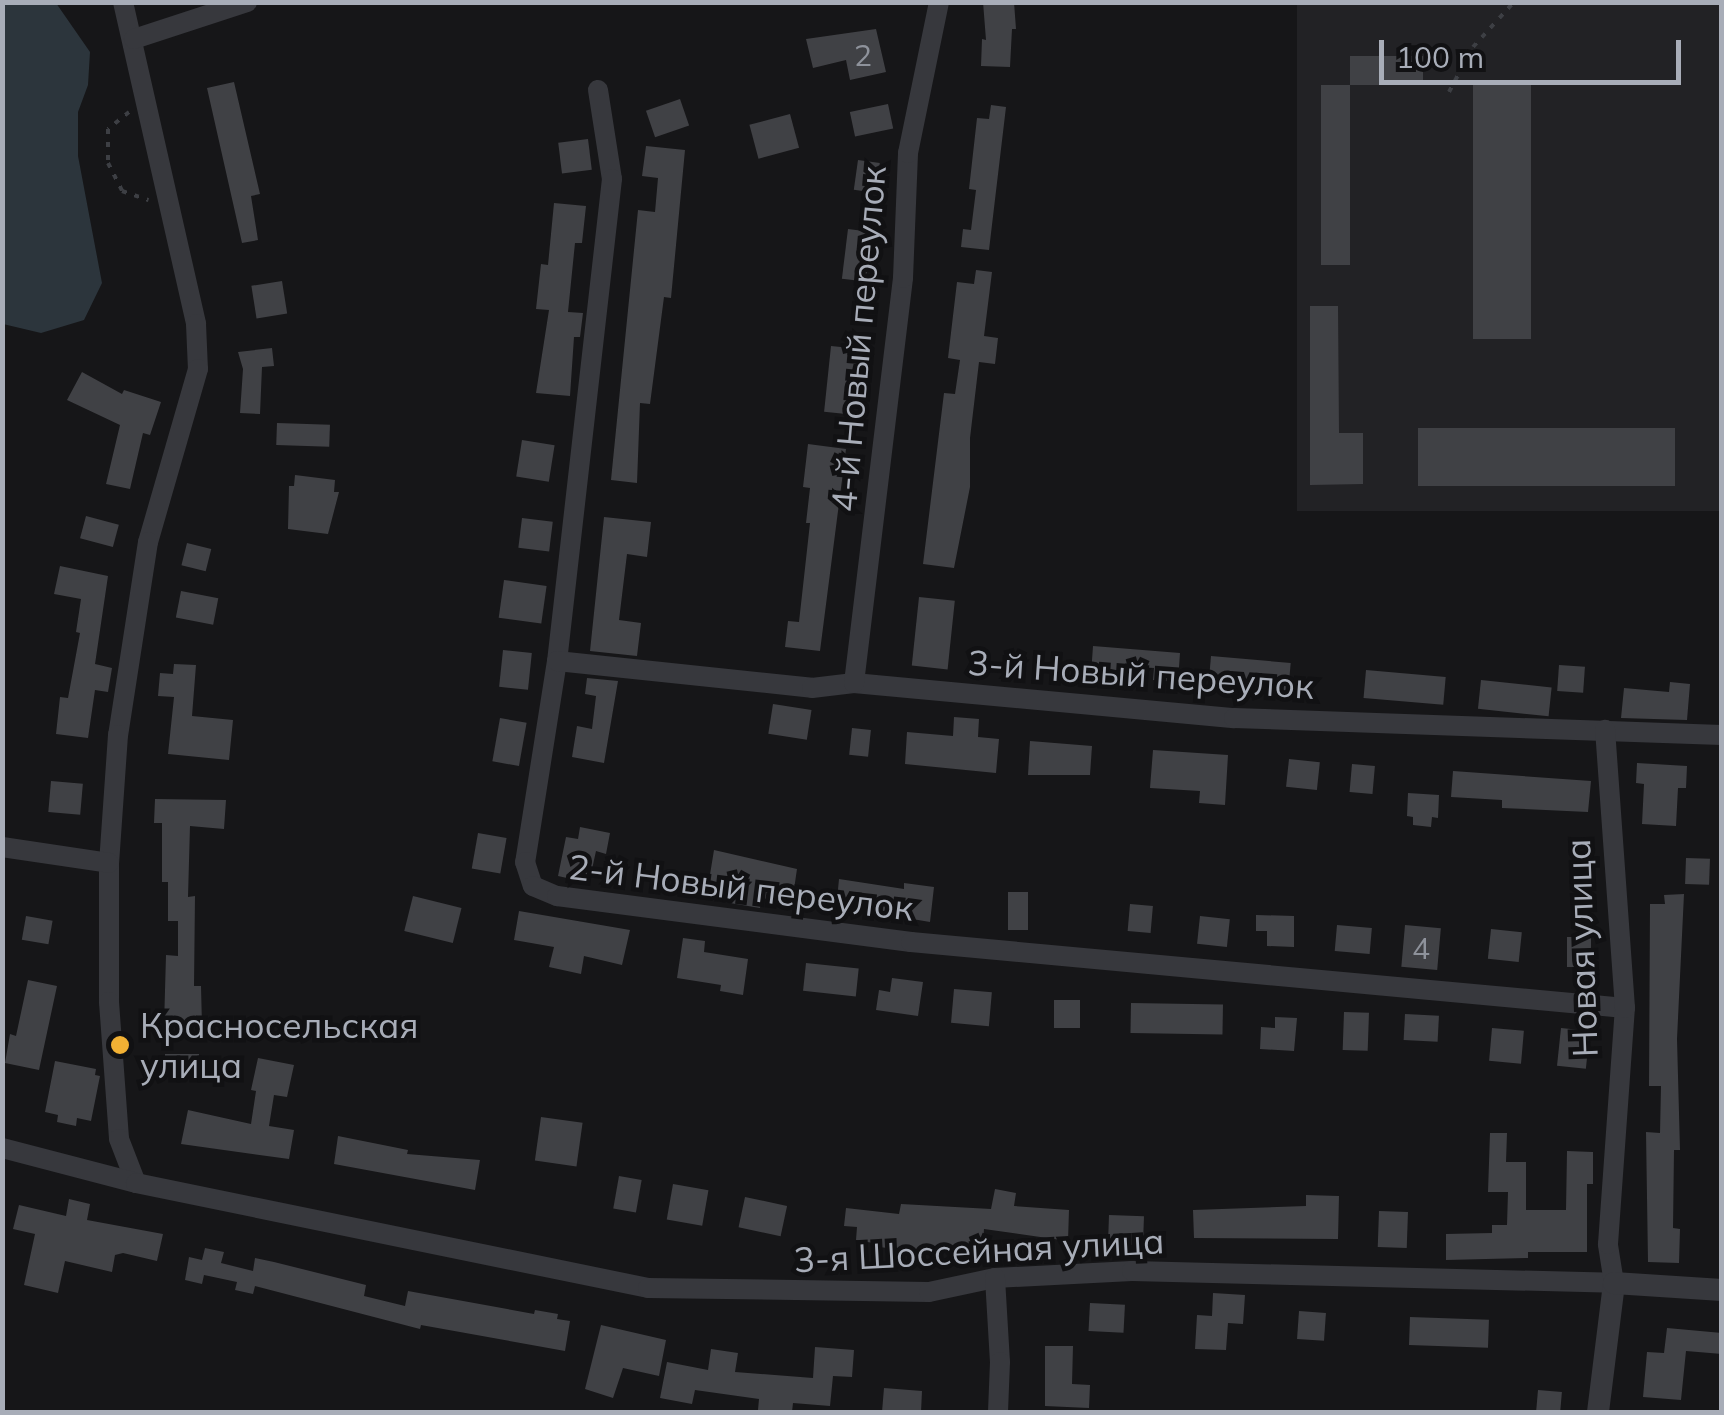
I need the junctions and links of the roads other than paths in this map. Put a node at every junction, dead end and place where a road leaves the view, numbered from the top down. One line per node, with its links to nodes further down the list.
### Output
1 (123, 2): 4 (street)
2 (247, 2): 4 (street)
3 (938, 2): 7 (street, 4-й Новый переулок)
4 (134, 39): 11 (street)
5 (598, 90): 6 (street, 2-й Новый переулок)
6 (557, 661): 7 (street, 3-й Новый переулок); 12 (street, 2-й Новый переулок)
7 (854, 683): 8 (street, 3-й Новый переулок)
8 (1605, 730): 9 (street, 3-й Новый переулок); 12 (street, Новая улица)
9 (1722, 735)
10 (2, 847): 11 (street)
11 (108, 864): 14 (street)
12 (1625, 1008): 16 (street, Новая улица)
13 (2, 1148): 14 (street, 3-я Шоссейная улица)
14 (136, 1183): 15 (street, 3-я Шоссейная улица)
15 (994, 1278): 16 (street, 3-я Шоссейная улица); 18 (street)
16 (1614, 1282): 17 (street); 19 (street, Новая улица)
17 (1722, 1290)
18 (998, 1412)
19 (1598, 1412)

